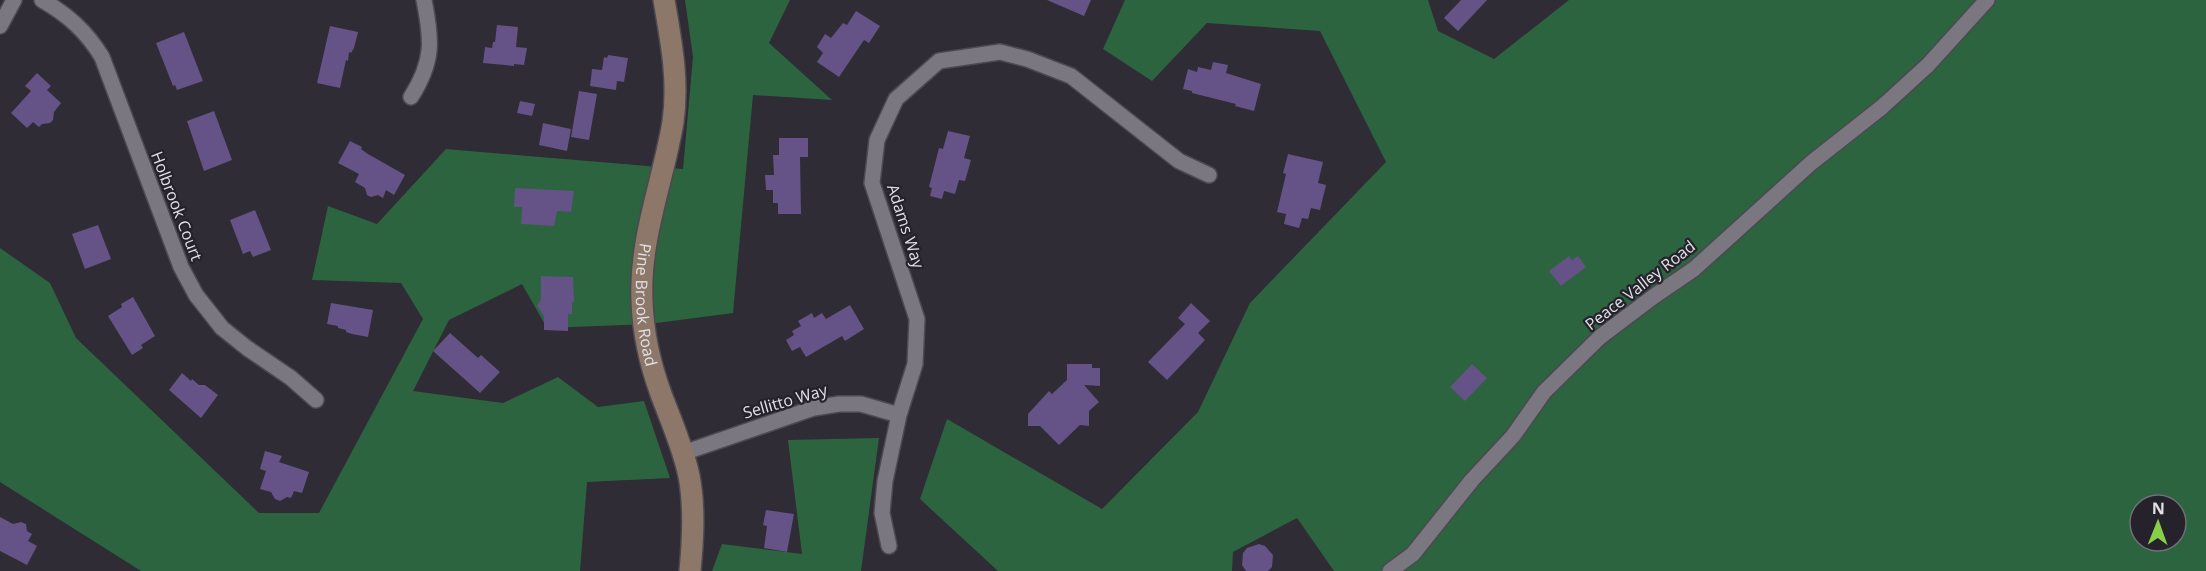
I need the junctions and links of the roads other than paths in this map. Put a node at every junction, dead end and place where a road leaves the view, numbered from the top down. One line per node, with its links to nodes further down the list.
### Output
1 (14, 0): 6 (street)
2 (42, 0): 9 (street, Holbrook Court)
3 (424, 0): 7 (street)
4 (664, 0): 11 (street, Pine Brook Road)
5 (1987, 0): 14 (street, Peace Valley Road)
6 (0, 26)
7 (411, 97)
8 (1209, 175): 10 (street, Adams Way)
9 (316, 400)
10 (899, 415): 11 (street, Sellitto Way); 12 (street, Adams Way)
11 (683, 453): 13 (street, Pine Brook Road)
12 (889, 546)
13 (690, 571)
14 (1390, 571)

